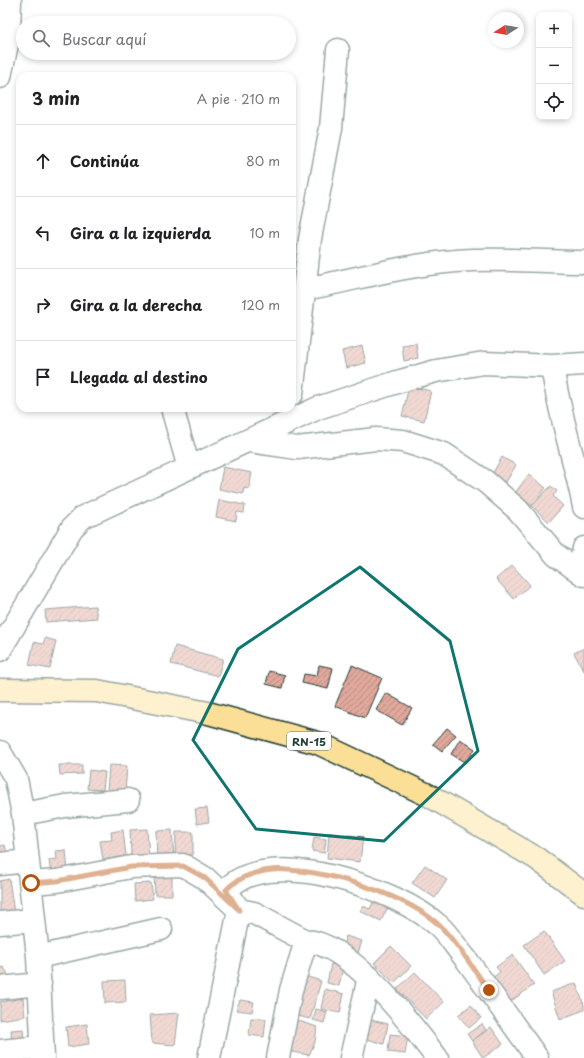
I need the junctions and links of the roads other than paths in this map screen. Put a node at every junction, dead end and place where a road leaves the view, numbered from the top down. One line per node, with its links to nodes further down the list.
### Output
1 (10, 0): 3 (street)
2 (338, 50): 5 (street)
3 (0, 77)
4 (584, 262): 5 (street)
5 (306, 289): 6 (street)
6 (296, 364)
7 (584, 364): 8 (street)
8 (552, 366): 10 (street); 13 (street)
9 (173, 412): 12 (street)
10 (289, 415): 11 (street)
11 (249, 440): 12 (street); 15 (street)
12 (188, 468): 16 (street)
13 (584, 507)
14 (584, 548): 15 (street)
15 (582, 574)
16 (0, 650)
17 (0, 690): 24 (main road, RN-15)
18 (0, 752): 20 (street)
19 (128, 800): 20 (street)
20 (23, 814): 21 (street)
21 (28, 861): 22 (street); 23 (street)
22 (0, 864)
23 (31, 883): 25 (street); 26 (street)
24 (584, 894)
25 (239, 910): 29 (street); 37 (street); 40 (street)
26 (34, 920): 27 (street); 30 (street)
27 (0, 923)
28 (161, 929): 30 (street)
29 (306, 941): 31 (street); 38 (street)
30 (38, 957): 32 (street)
31 (368, 977): 36 (street); 39 (street)
32 (40, 984): 33 (street); 35 (street)
33 (0, 988)
34 (0, 1050): 35 (street)
35 (43, 1052)
36 (429, 1053)
37 (209, 1058)
38 (278, 1058)
39 (351, 1058)
40 (536, 1058)

